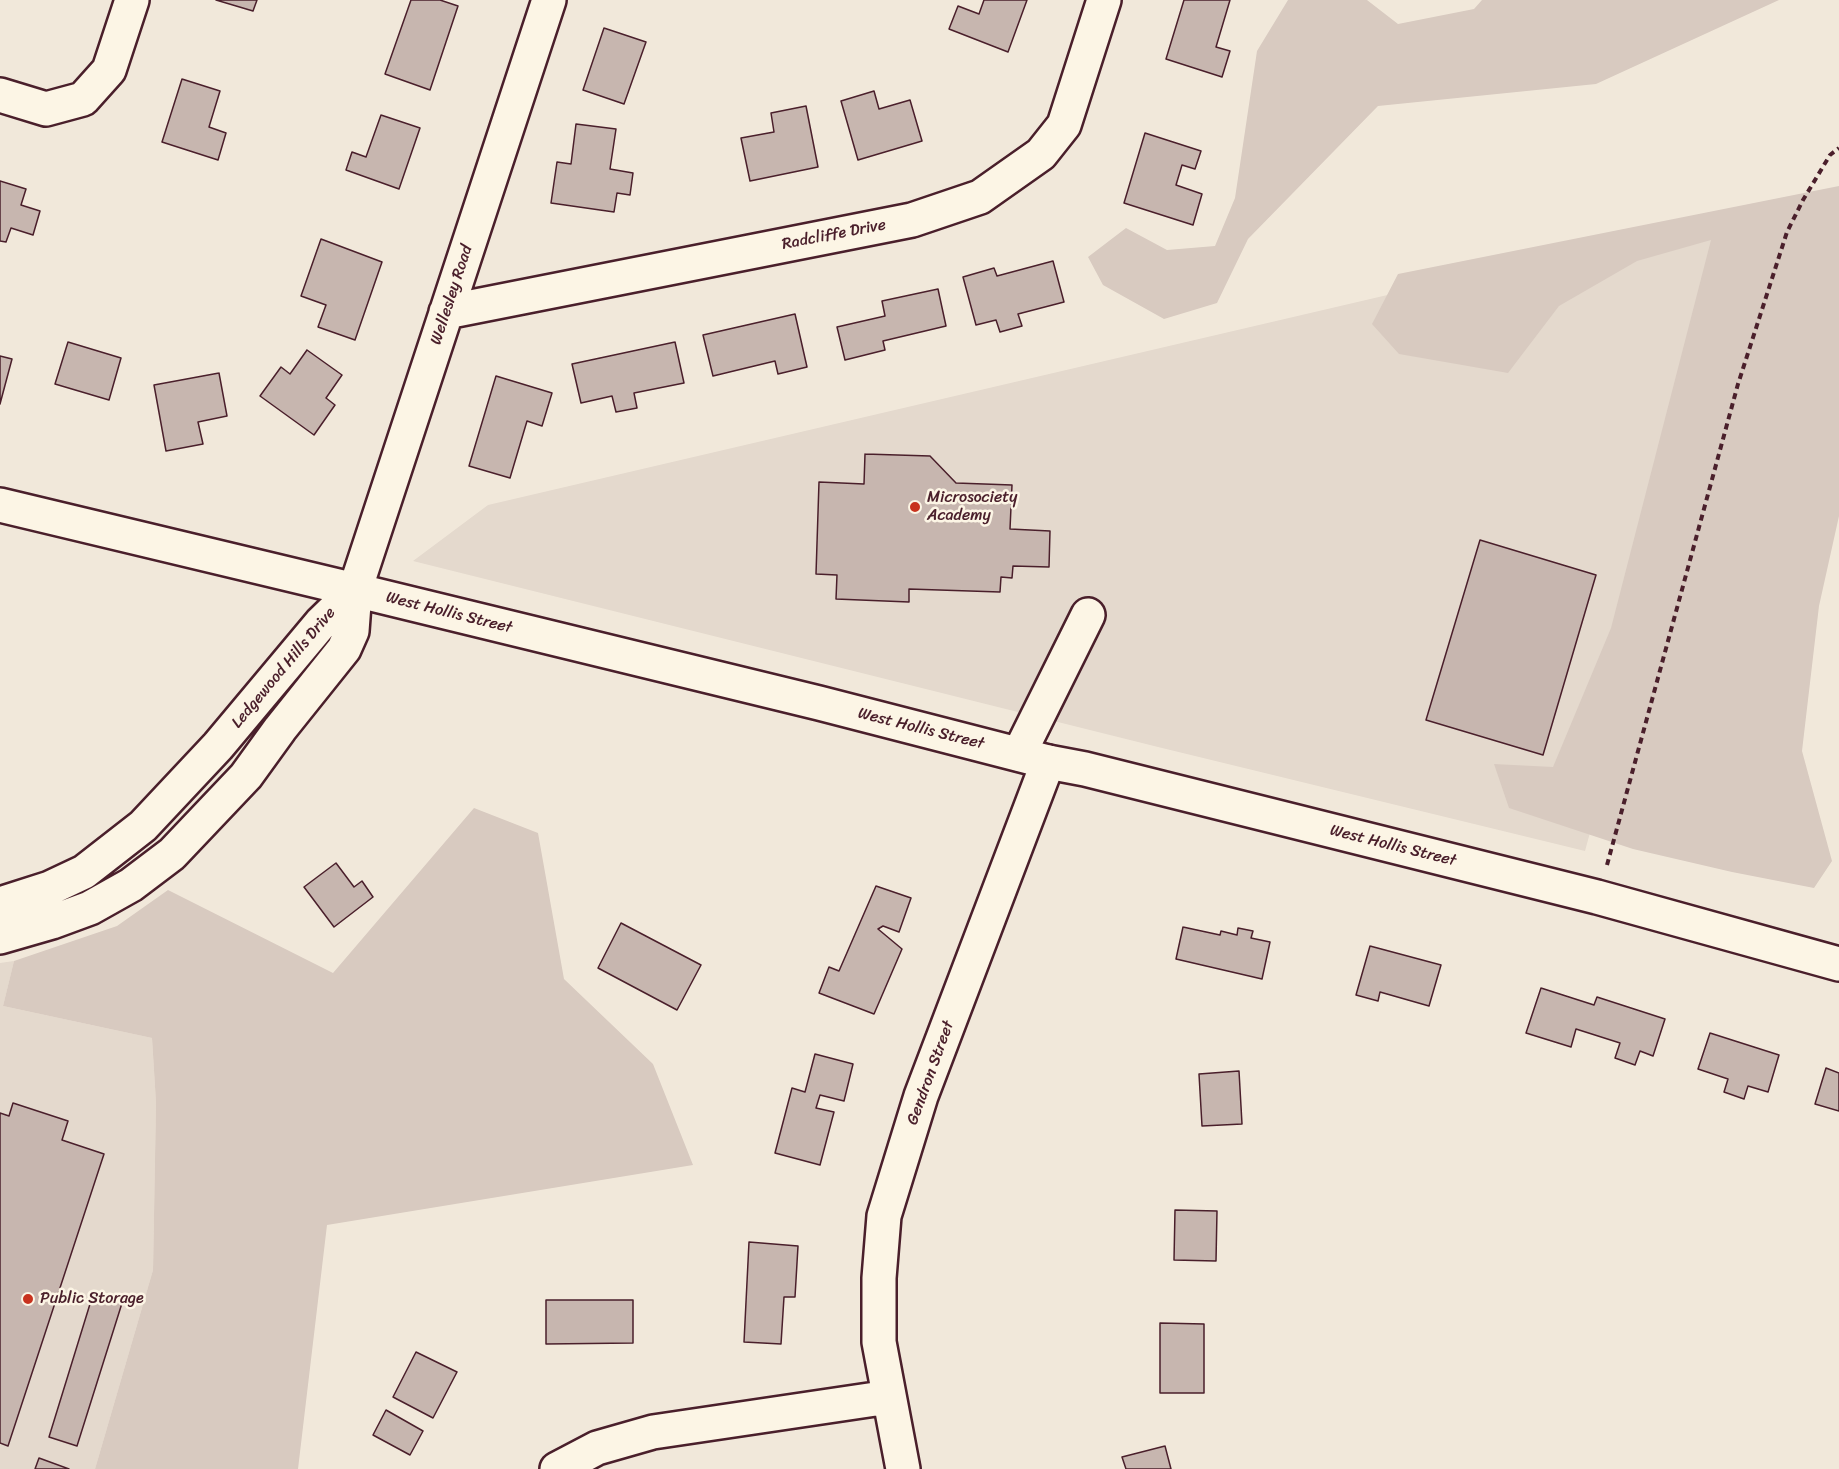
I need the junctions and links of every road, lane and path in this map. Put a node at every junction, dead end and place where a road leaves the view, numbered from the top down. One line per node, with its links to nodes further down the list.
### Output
1 (132, 0): 4 (street)
2 (549, 0): 6 (street, Wellesley Road)
3 (1104, 0): 6 (street, Radcliffe Drive)
4 (0, 95)
5 (1839, 148): 11 (path)
6 (446, 312): 8 (street, Wellesley Road)
7 (0, 505): 8 (street, West Hollis Street)
8 (355, 590): 10 (street, West Hollis Street); 12 (street, Ledgewood Hills Drive); 13 (street, Ledgewood Hills Drive)
9 (1088, 615): 10 (street, Gendron Street)
10 (1034, 758): 14 (street, West Hollis Street); 15 (street, Gendron Street)
11 (1607, 866)
12 (0, 904)
13 (0, 937)
14 (1839, 964)
15 (889, 1396): 16 (street); 17 (street, Gendron Street)
16 (557, 1469)
17 (903, 1469)

